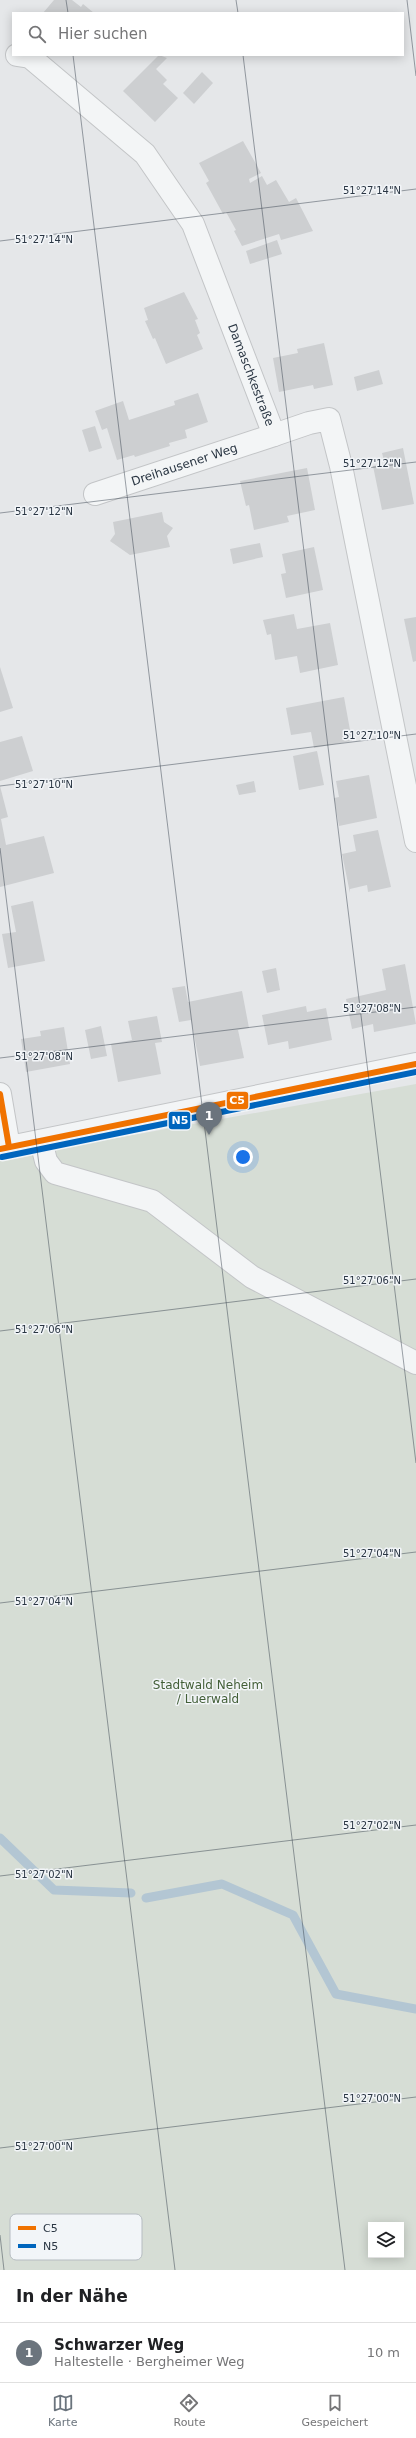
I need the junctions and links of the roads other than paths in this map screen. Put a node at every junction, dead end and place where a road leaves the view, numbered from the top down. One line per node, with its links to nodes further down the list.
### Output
1 (24, 56): 2 (street, Damaschkestraße)
2 (274, 435): 3 (street, Dreihausener Weg); 4 (street, Damaschkestraße)
3 (95, 494)
4 (416, 842)
5 (416, 1064): 7 (street)
6 (0, 1094): 8 (street)
7 (41, 1141): 8 (street); 9 (street)
8 (5, 1148)
9 (416, 1363)

